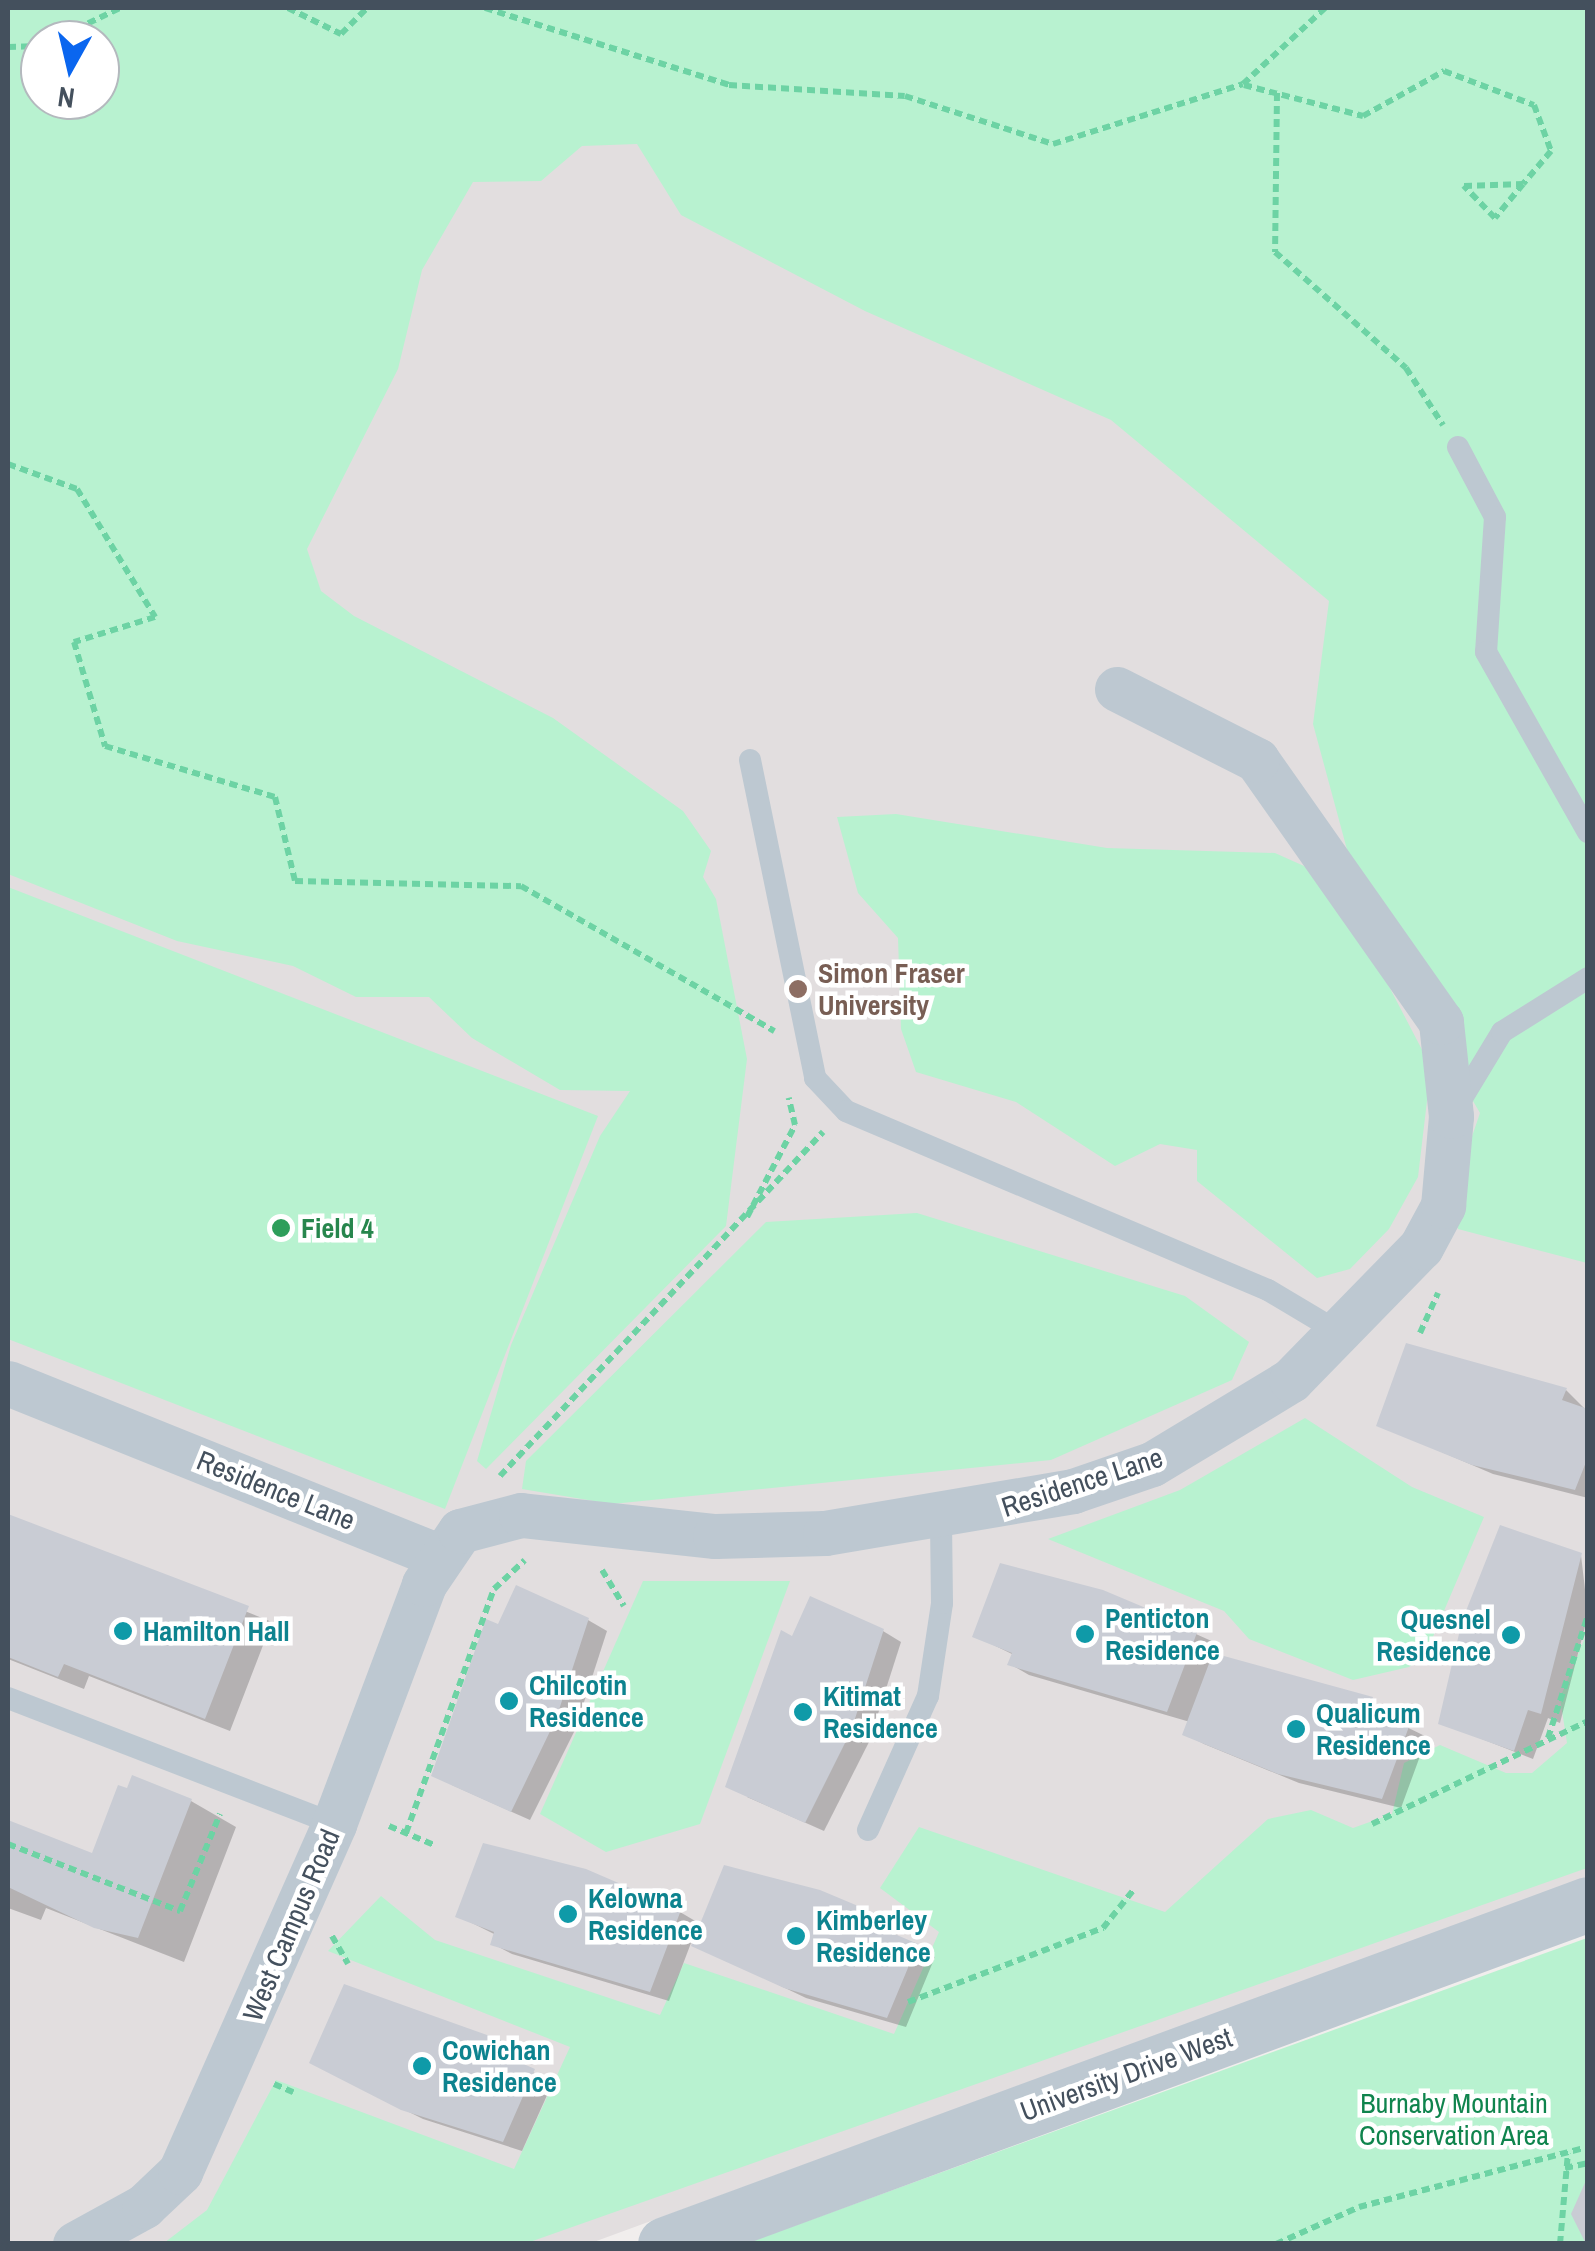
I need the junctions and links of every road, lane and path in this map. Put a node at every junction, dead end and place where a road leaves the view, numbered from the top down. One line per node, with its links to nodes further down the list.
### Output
1 (120, 8): 6 (path)
2 (288, 8): 3 (path)
3 (367, 8)
4 (485, 8): 7 (path)
5 (1325, 8): 7 (path)
6 (95, 20)
7 (1243, 84): 8 (path)
8 (1277, 93): 9 (path); 10 (path)
9 (1523, 184): 9 (path)
10 (1458, 447): 14 (lane)
11 (8, 464): 16 (path)
12 (1117, 689): 17 (street, Residence Lane)
13 (750, 760): 21 (lane)
14 (1588, 832)
15 (1588, 978): 17 (lane)
16 (776, 1032)
17 (1451, 1116): 21 (street, Residence Lane)
18 (795, 1124): 20 (path)
19 (811, 1142): 20 (path)
20 (747, 1218): 23 (path)
21 (1340, 1333): 24 (street, Residence Lane)
22 (8, 1382): 25 (street, Residence Lane)
23 (504, 1517): 24 (street, Residence Lane); 25 (street, Residence Lane)
24 (941, 1520): 37 (lane)
25 (438, 1556): 34 (street, West Campus Road)
26 (525, 1560): 38 (path)
27 (602, 1570): 28 (path)
28 (624, 1606)
29 (1588, 1615): 32 (path)
30 (8, 1698): 33 (lane)
31 (1588, 1721): 32 (path)
32 (1548, 1738): 35 (path)
33 (231, 1784): 34 (lane); 39 (path)
34 (334, 1824): 52 (street, West Campus Road)
35 (1372, 1824)
36 (390, 1826): 38 (path)
37 (868, 1830)
38 (406, 1833): 40 (path)
39 (8, 1844)
40 (434, 1844)
41 (1135, 1888): 45 (path)
42 (1588, 1904): 53 (street, University Drive West)
43 (332, 1936): 44 (path)
44 (348, 1964)
45 (908, 2002)
46 (274, 2084): 47 (path)
47 (294, 2092)
48 (1588, 2147): 49 (path)
49 (1568, 2153): 51 (path); 54 (path)
50 (1588, 2163): 51 (path)
51 (1565, 2168): 55 (path)
52 (76, 2244)
53 (665, 2244)
54 (1276, 2244)
55 (1560, 2244)

